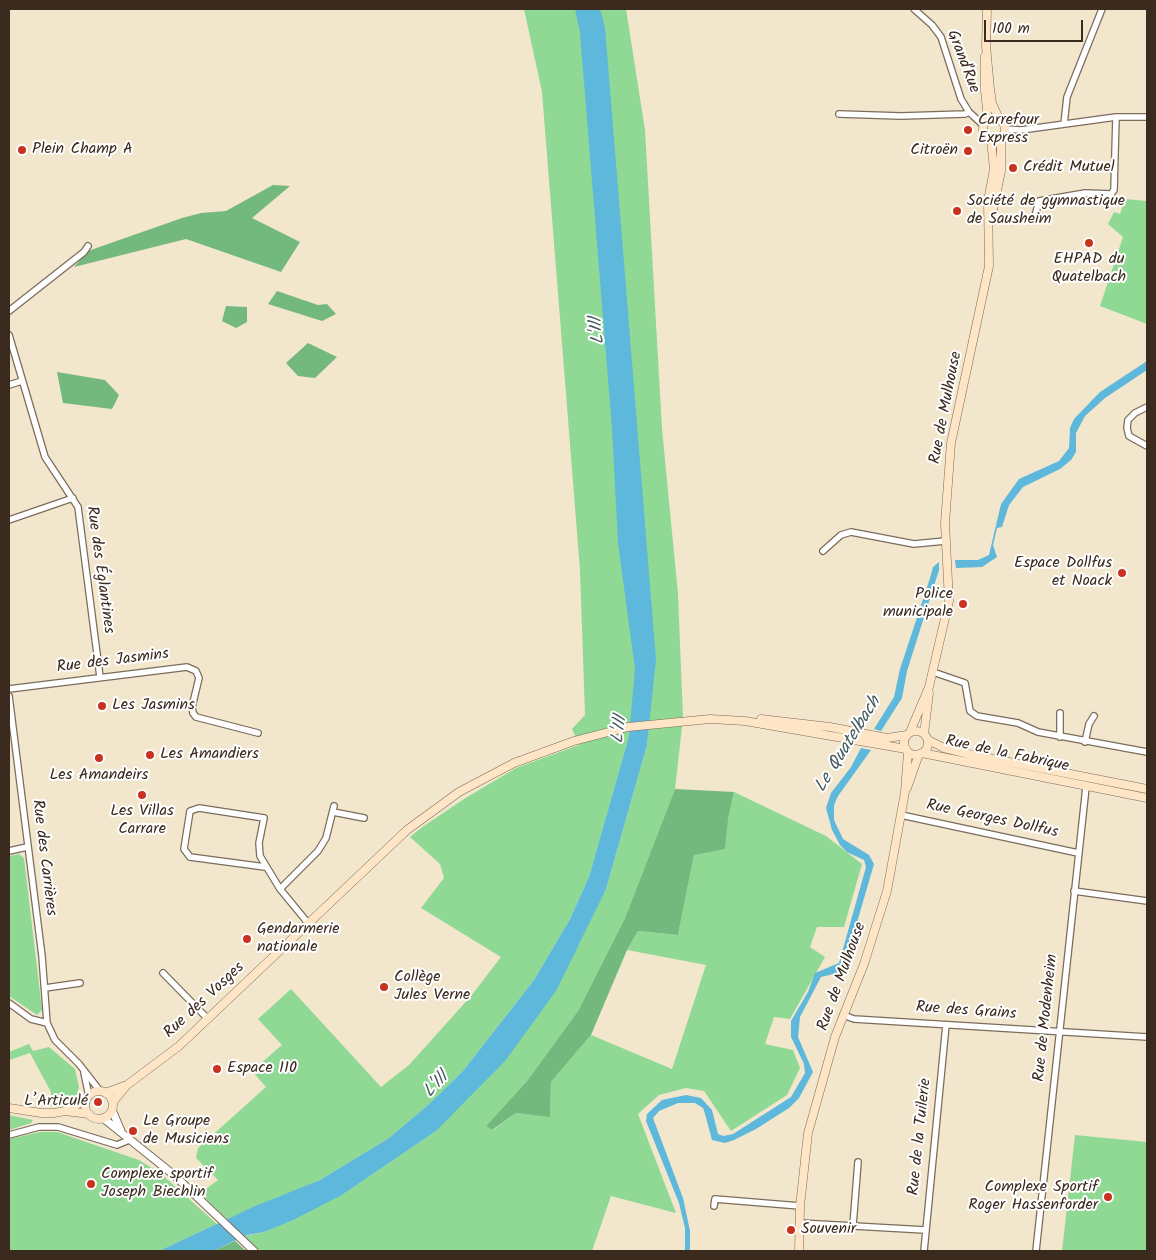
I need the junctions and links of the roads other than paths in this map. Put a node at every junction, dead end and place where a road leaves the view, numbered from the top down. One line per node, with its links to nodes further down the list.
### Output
1 (914, 9): 5 (street, Grand'Rue)
2 (987, 9): 4 (main road)
3 (1102, 9): 11 (street)
4 (986, 46): 9 (main road); 10 (main road)
5 (969, 112): 6 (street); 10 (street, Grand'Rue)
6 (839, 114)
7 (1116, 117): 8 (street); 11 (street); 15 (street)
8 (1147, 117)
9 (999, 119): 10 (main road); 12 (main road)
10 (986, 123): 14 (main road)
11 (1064, 124): 12 (street)
12 (1005, 130): 13 (main road)
13 (1001, 138): 14 (main road); 16 (main road, Rue de Mulhouse)
14 (991, 140): 16 (main road, Rue de Mulhouse)
15 (1034, 216)
16 (990, 224): 26 (main road, Rue de Mulhouse)
17 (88, 246): 18 (street)
18 (9, 311)
19 (9, 335): 20 (street, Rue des Églantines)
20 (22, 381): 21 (street); 24 (street, Rue des Églantines)
21 (9, 385)
22 (1147, 407): 23 (street)
23 (1147, 446)
24 (73, 498): 25 (street); 29 (street, Rue des Églantines)
25 (9, 520)
26 (945, 541): 27 (street); 28 (main road, Rue de Mulhouse)
27 (823, 551)
28 (933, 672): 30 (main road, Rue de Mulhouse); 37 (street)
29 (100, 677): 31 (street, Rue des Jasmins); 35 (street, Rue des Jasmins)
30 (929, 687): 36 (main road, Rue de Mulhouse); 38 (main road, Rue de Mulhouse)
31 (9, 689)
32 (9, 696): 41 (street, Rue des Carrières)
33 (1060, 713): 37 (street)
34 (1094, 716): 40 (street)
35 (258, 733)
36 (908, 734): 38 (main road); 39 (main road); 42 (main road)
37 (1060, 736): 40 (street)
38 (926, 737): 44 (main road); 45 (main road, Rue de la Fabrique)
39 (879, 740): 42 (main road, Rue des Vosges); 60 (main road, Rue des Vosges)
40 (1085, 742): 43 (street)
41 (12, 745): 51 (street, Rue des Carrières)
42 (907, 750): 44 (main road); 47 (main road, Rue de Mulhouse)
43 (1147, 752)
44 (920, 753): 45 (main road, Rue de la Fabrique); 47 (main road, Rue de Mulhouse)
45 (1086, 782): 46 (main road, Rue de la Fabrique); 48 (main road, Rue de la Fabrique); 53 (street, Rue de Modenheim)
46 (1147, 789)
47 (905, 792): 49 (main road, Rue de Mulhouse)
48 (1147, 798)
49 (901, 815): 53 (street, Rue Georges Dollfus); 65 (main road, Rue de Mulhouse)
50 (364, 818): 57 (street)
51 (27, 847): 52 (street); 63 (street, Rue des Carrières)
52 (9, 851)
53 (1078, 853): 58 (street, Rue de Modenheim)
54 (260, 856): 55 (street); 55 (street); 56 (street)
55 (255, 866): 56 (street)
56 (265, 867): 57 (street)
57 (280, 889): 60 (street)
58 (1074, 891): 59 (street); 69 (street, Rue de Modenheim)
59 (1147, 901)
60 (308, 923): 66 (main road, Rue des Vosges)
61 (163, 973): 66 (street)
62 (80, 983): 63 (street)
63 (45, 988): 67 (street, Rue des Carrières)
64 (9, 1003): 67 (street)
65 (843, 1015): 68 (street, Rue des Grains); 85 (main road, Rue de Mulhouse)
66 (208, 1019): 72 (main road, Rue des Vosges)
67 (47, 1023): 71 (street)
68 (946, 1025): 69 (street, Rue des Grains); 88 (street, Rue de la Tuilerie)
69 (1060, 1032): 70 (street, Rue des Grains); 92 (street, Rue de Modenheim)
70 (1147, 1037)
71 (84, 1071): 73 (street); 74 (street)
72 (127, 1084): 73 (main road, Rue des Vosges); 75 (main road, Rue des Vosges)
73 (103, 1092): 74 (main road, Rue des Vosges); 75 (main road)
74 (88, 1098): 77 (main road, Rue des Vosges); 78 (main road)
75 (112, 1106): 79 (main road, Rue des Vosges); 80 (street)
76 (9, 1108): 77 (main road, Rue des Vosges)
77 (65, 1111): 78 (main road, Rue des Vosges)
78 (89, 1114): 79 (main road, Rue des Vosges)
79 (103, 1118): 80 (street)
80 (121, 1132): 82 (street)
81 (9, 1135): 82 (street)
82 (129, 1140): 89 (street)
83 (858, 1162): 87 (street)
84 (714, 1206): 85 (street)
85 (800, 1206): 86 (main road, Rue de Mulhouse)
86 (800, 1223): 87 (street); 90 (main road, Rue de Mulhouse)
87 (853, 1225): 88 (street)
88 (925, 1230): 91 (street, Rue de la Tuilerie)
89 (254, 1251)
90 (799, 1251)
91 (924, 1251)
92 (1036, 1251)

